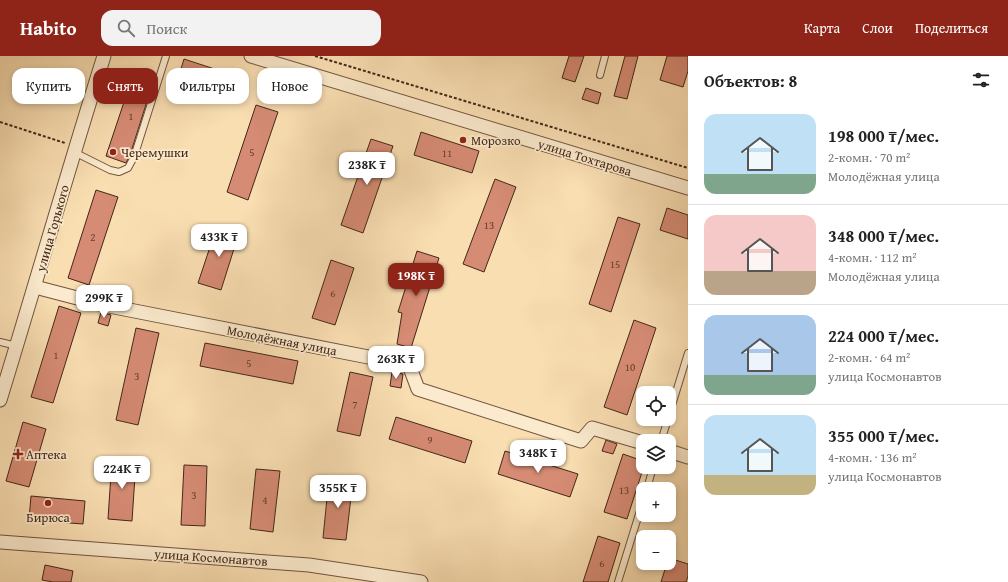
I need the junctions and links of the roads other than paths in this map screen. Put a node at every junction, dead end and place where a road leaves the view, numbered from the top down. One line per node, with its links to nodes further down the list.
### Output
1 (104, 56): 6 (street, улица Горького)
2 (166, 56): 6 (lane)
3 (252, 56): 7 (street, улица Тохтарова)
4 (605, 56): 5 (lane)
5 (600, 75)
6 (75, 149): 8 (street, улица Горького)
7 (688, 188)
8 (35, 287): 10 (street, улица Горького); 14 (street, Молодёжная улица)
9 (0, 342): 10 (lane)
10 (16, 346): 13 (street, улица Горького)
11 (688, 353): 12 (lane)
12 (676, 393)
13 (0, 400)
14 (636, 441)
15 (676, 453): 16 (street)
16 (688, 457)
17 (637, 522): 20 (lane)
18 (0, 542): 19 (street, улица Космонавтов)
19 (421, 582)
20 (618, 582)

